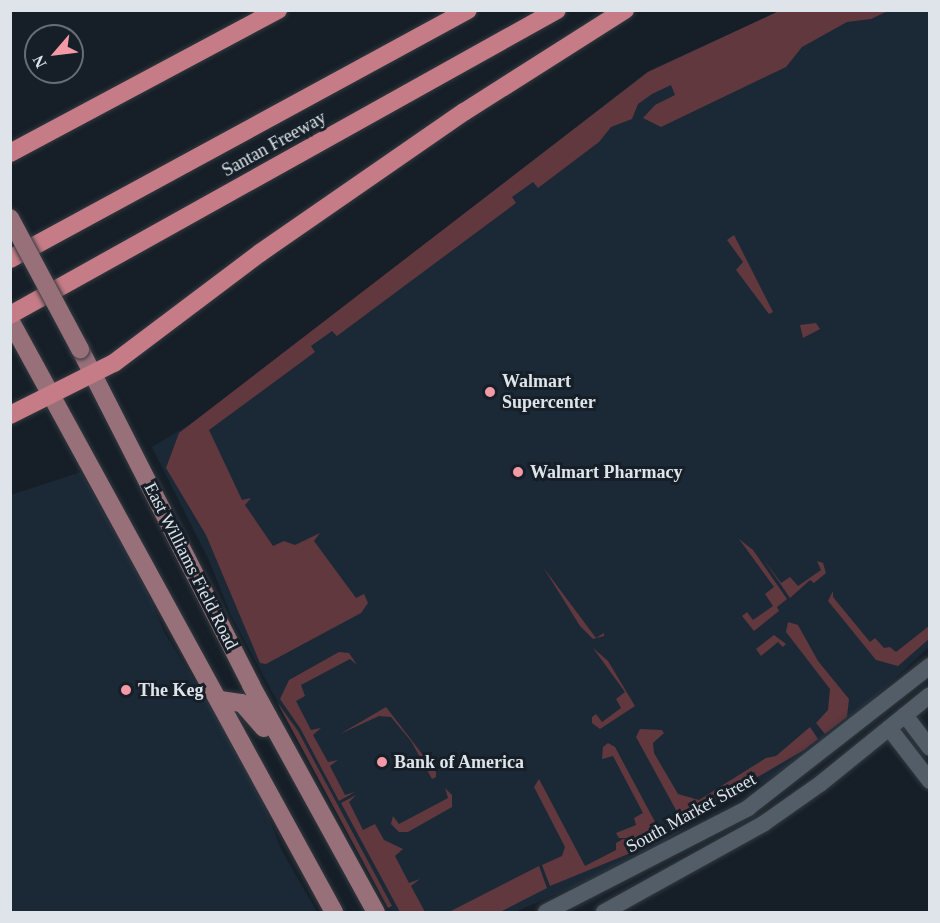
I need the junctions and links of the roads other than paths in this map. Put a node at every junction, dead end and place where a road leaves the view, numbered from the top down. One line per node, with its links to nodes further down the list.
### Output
1 (278, 10): 5 (highway)
2 (468, 10): 7 (highway, Santan Freeway)
3 (557, 10): 8 (highway, Santan Freeway)
4 (625, 10): 10 (highway)
5 (10, 153)
6 (10, 218): 10 (main road, East Williams Field Road, bridge)
7 (10, 260)
8 (10, 315)
9 (10, 320): 11 (main road, East Williams Field Road)
10 (94, 374): 11 (highway); 19 (main road, East Williams Field Road)
11 (51, 396): 12 (highway); 15 (main road, East Williams Field Road)
12 (10, 416)
13 (930, 666): 23 (street, South Market Street)
14 (930, 695): 16 (street)
15 (220, 700): 19 (main road); 21 (main road, East Williams Field Road)
16 (905, 715): 17 (street); 18 (street)
17 (889, 728): 20 (street); 24 (street)
18 (930, 748)
19 (297, 769): 22 (main road, East Williams Field Road)
20 (930, 781)
21 (334, 912)
22 (376, 912)
23 (546, 912)
24 (604, 912)

